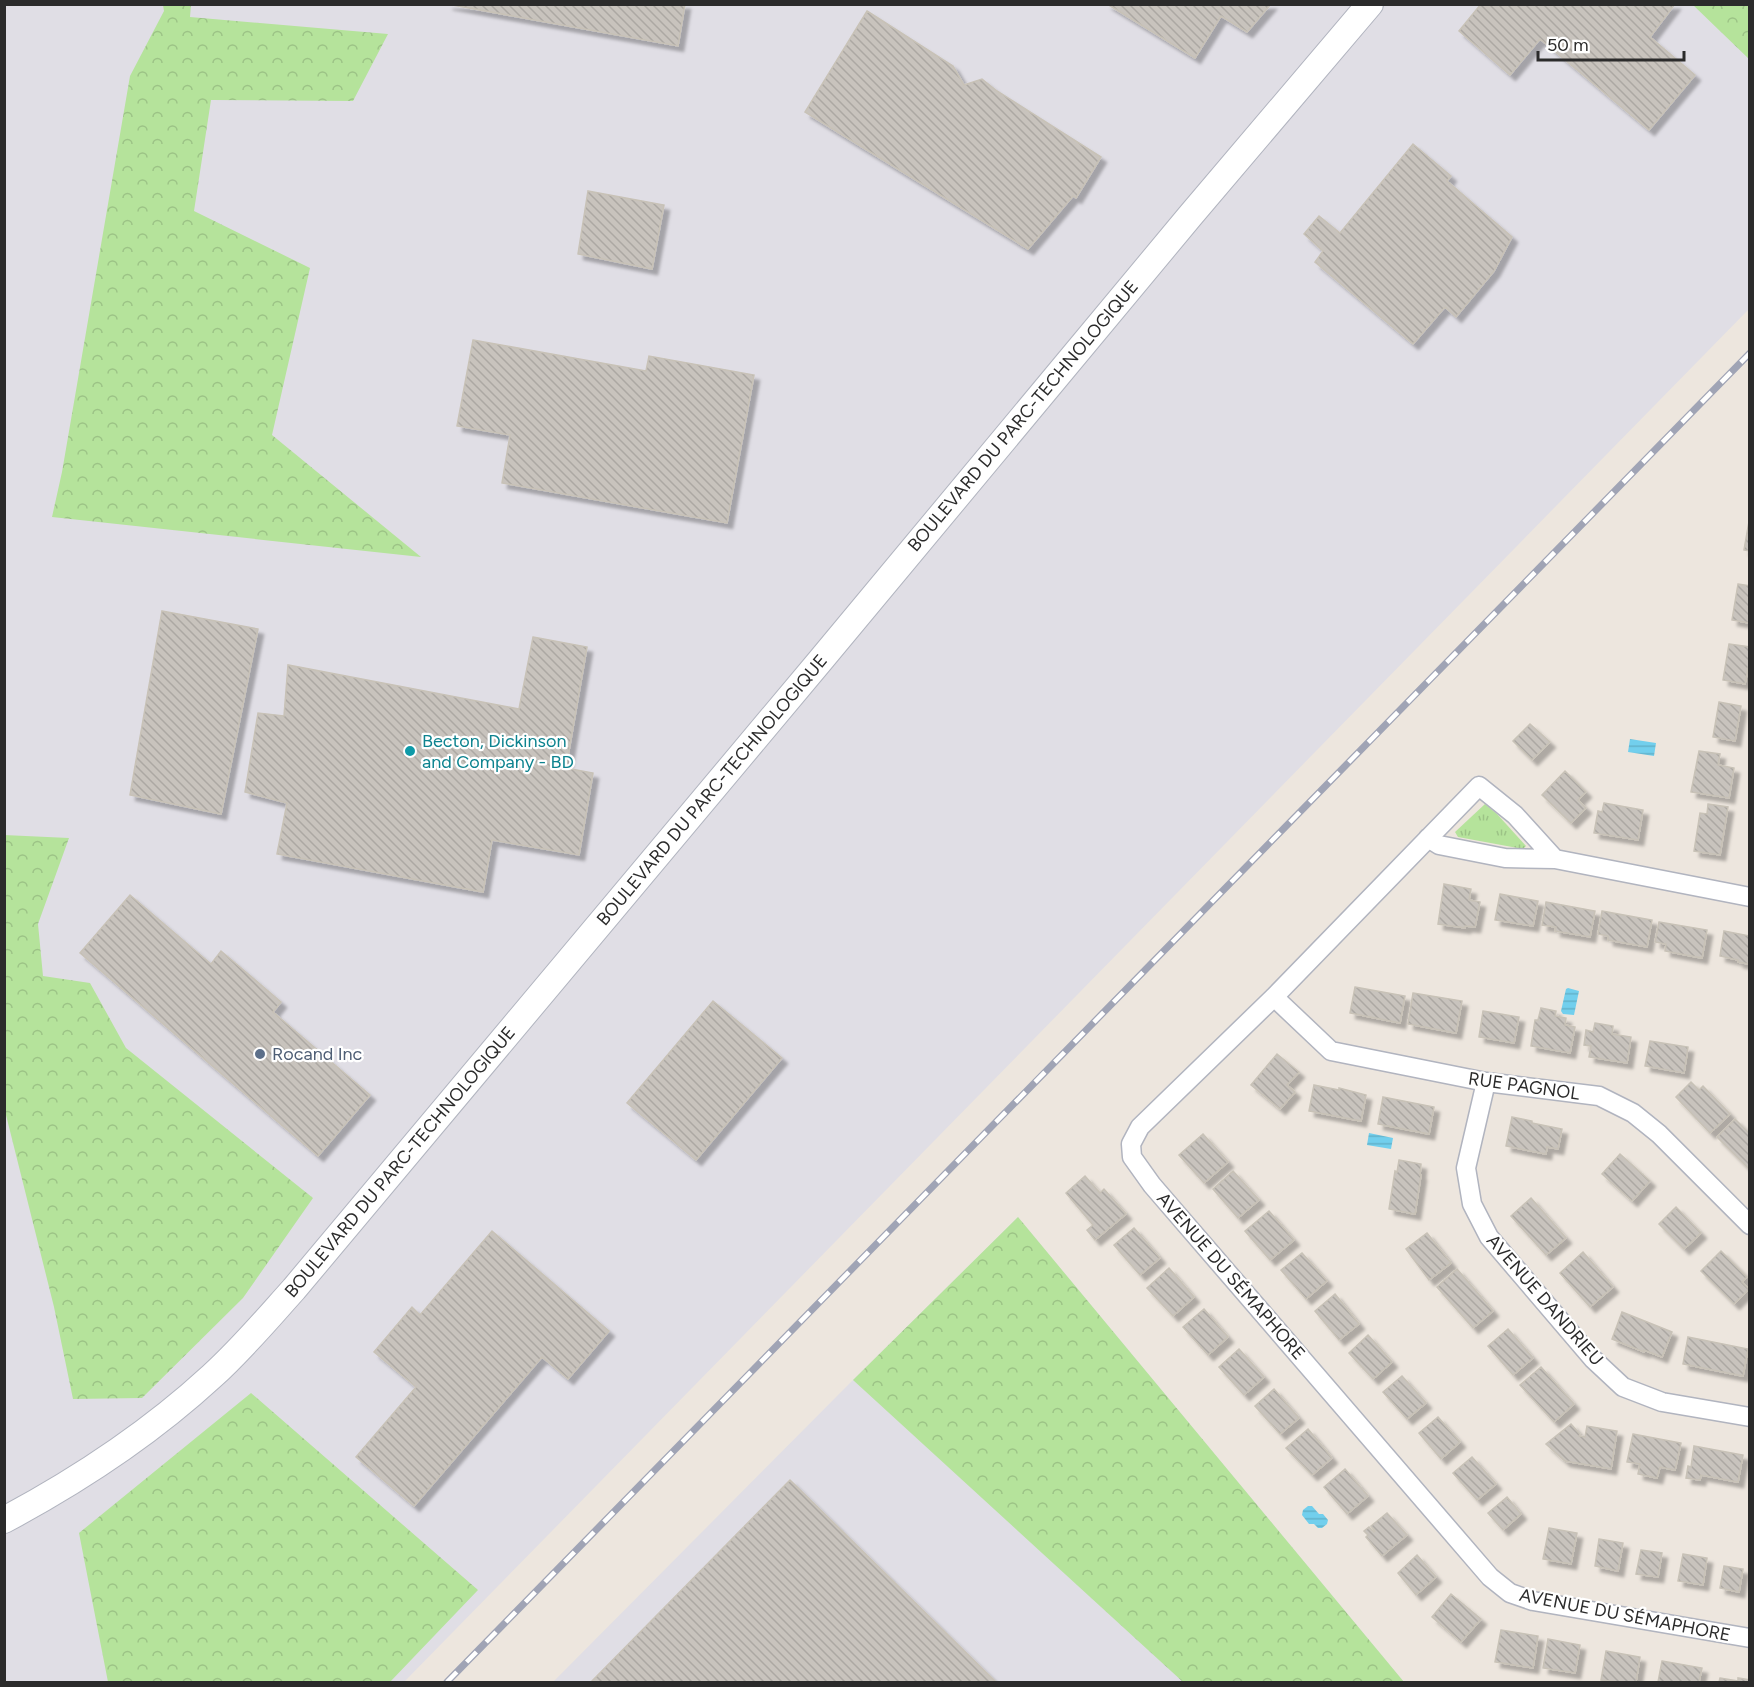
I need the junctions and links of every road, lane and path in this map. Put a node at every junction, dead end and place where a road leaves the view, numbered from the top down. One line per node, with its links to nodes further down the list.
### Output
1 (1370, 4): 9 (street, BOULEVARD DU PARC-TECHNOLOGIQUE)
2 (1428, 838): 3 (street); 3 (street, AVENUE DU SÉMAPHORE); 5 (street, AVENUE DU SÉMAPHORE)
3 (1554, 859): 4 (street)
4 (1749, 897)
5 (1274, 997): 6 (street, RUE PAGNOL); 10 (street, AVENUE DU SÉMAPHORE)
6 (1486, 1082): 7 (street, RUE PAGNOL); 8 (street, AVENUE DANDRIEU)
7 (1749, 1225)
8 (1749, 1417)
9 (4, 1520)
10 (1749, 1638)

